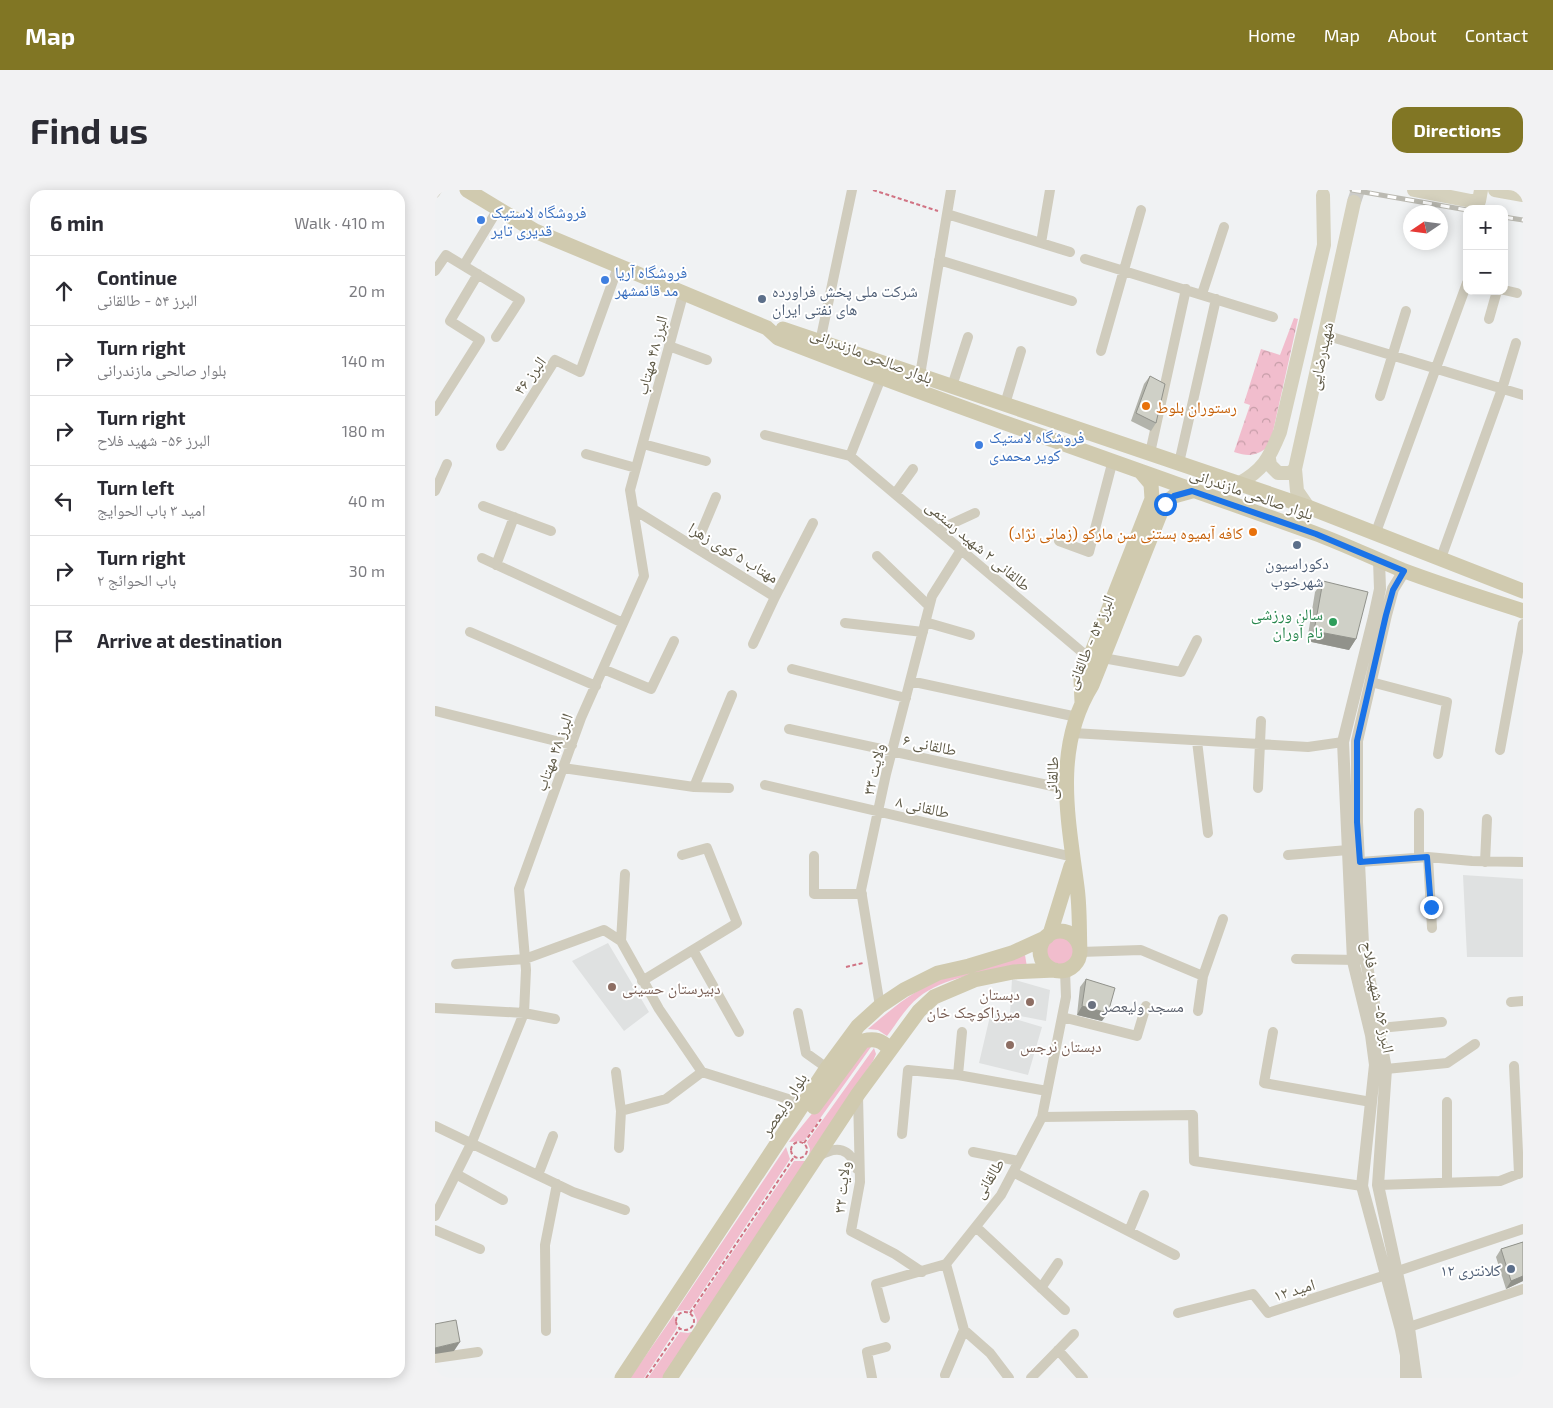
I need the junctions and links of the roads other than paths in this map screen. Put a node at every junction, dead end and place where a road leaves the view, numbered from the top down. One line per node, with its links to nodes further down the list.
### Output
1 (467, 190): 11 (main road)
2 (852, 190): 42 (street)
3 (951, 190): 13 (street)
4 (1050, 190): 15 (street)
5 (1414, 190): 6 (main road)
6 (1481, 190)
7 (1495, 190): 8 (main road)
8 (1523, 194)
9 (1323, 195): 16 (main road, شهیدرضایی)
10 (1354, 202): 17 (main road, شهیدرضایی)
11 (498, 208): 21 (street); 22 (main road)
12 (1141, 210): 23 (street)
13 (947, 214): 15 (street); 20 (street)
14 (1224, 226): 29 (street)
15 (1041, 243): 18 (street)
16 (1324, 245): 17 (main road); 64 (main road, شهیدرضایی)
17 (1344, 248): 39 (main road, شهیدرضایی)
18 (1070, 252)
19 (1085, 259): 23 (street)
20 (939, 260): 34 (street); 50 (street)
21 (464, 265): 24 (street); 25 (street)
22 (619, 267): 31 (main road); 60 (street, البرز ۴۶)
23 (1123, 269): 26 (street); 46 (street)
24 (435, 270)
25 (478, 274): 40 (street); 57 (street)
26 (1186, 289): 29 (street); 61 (street)
27 (1508, 291): 28 (street)
28 (1517, 293)
29 (1202, 294): 33 (street)
30 (1463, 294): 49 (street)
31 (683, 295): 38 (main road); 44 (street, البرز ۴۸ مهتاب)
32 (1496, 295): 37 (street)
33 (1216, 299): 36 (street); 67 (street)
34 (1072, 301)
35 (1406, 311): 47 (street)
36 (1273, 317)
37 (1489, 319)
38 (767, 328): 42 (main road, بلوار صالحی مازندرانی); 51 (main road, بلوار صالحی مازندرانی)
39 (1325, 335): 47 (street); 71 (main road, شهیدرضایی)
40 (496, 337)
41 (968, 337): 52 (street)
42 (820, 342): 50 (main road, بلوار صالحی مازندرانی)
43 (1516, 343): 53 (street)
44 (669, 346): 48 (street); 59 (street, البرز ۴۸ مهتاب)
45 (1021, 351): 56 (street)
46 (1101, 351)
47 (1393, 355): 49 (street); 55 (street)
48 (707, 360)
49 (1435, 368): 53 (street); 87 (street)
50 (920, 376): 52 (main road, بلوار صالحی مازندرانی)
51 (881, 378): 63 (street); 65 (main road, بلوار صالحی مازندرانی)
52 (952, 386): 56 (main road, بلوار صالحی مازندرانی)
53 (1502, 389): 54 (street); 93 (street)
54 (1523, 395)
55 (1380, 396)
56 (1005, 404): 61 (main road, بلوار صالحی مازندرانی)
57 (435, 411)
58 (765, 435): 63 (street)
59 (643, 444): 66 (street); 69 (street, البرز ۴۸ مهتاب)
60 (501, 446)
61 (1150, 453): 67 (main road, بلوار صالحی مازندرانی)
62 (586, 454): 69 (street)
63 (850, 456): 76 (street, طالقانی ۲ شهید رستمی)
64 (1269, 459): 71 (main road); 73 (main road, شهیدرضایی)
65 (1113, 460): 72 (main road, بلوار صالحی مازندرانی); 88 (street)
66 (706, 462)
67 (1179, 463): 73 (main road, بلوار صالحی مازندرانی)
68 (447, 464): 74 (street)
69 (636, 468): 81 (street, البرز ۴۸ مهتاب)
70 (913, 469): 76 (street)
71 (1295, 469): 79 (main road, شهیدرضایی)
72 (1139, 470): 75 (main road, بلوار صالحی مازندرانی); 80 (main road, البرز ۵۴ - طالقانی)
73 (1238, 484): 79 (main road, بلوار صالحی مازندرانی)
74 (435, 488)
75 (1192, 491): 80 (main road, البرز ۵۴ - طالقانی); 94 (main road, بلوار صالحی مازندرانی)
76 (895, 494): 86 (street, طالقانی ۲ شهید رستمی)
77 (716, 497): 89 (street)
78 (483, 506): 83 (street)
79 (1308, 507): 87 (main road, بلوار صالحی مازندرانی)
80 (1155, 508): 110 (main road, البرز ۵۴ - طالقانی)
81 (633, 510): 89 (street, مهتاب ۵ کوی زهرا); 101 (street, البرز ۴۸ مهتاب)
82 (975, 513): 86 (street)
83 (514, 517): 85 (street); 95 (street)
84 (813, 523): 98 (street, مهتاب ۵ کوی زهرا)
85 (551, 530)
86 (938, 530): 90 (street, طالقانی ۲ شهید رستمی)
87 (1376, 532): 93 (main road, بلوار صالحی مازندرانی)
88 (1059, 541)
89 (695, 547): 98 (street, مهتاب ۵ کوی زهرا)
90 (961, 550): 99 (street, ولایت ٣۳); 110 (street, طالقانی ۲ شهید رستمی)
91 (877, 556): 99 (street)
92 (482, 558): 95 (street)
93 (1441, 558): 97 (main road, بلوار صالحی مازندرانی)
94 (1379, 560): 96 (main road, بلوار صالحی مازندرانی); 125 (street, البرز ۵۶- شهید فلاح)
95 (497, 565): 101 (street)
96 (1404, 571): 100 (main road, بلوار صالحی مازندرانی); 114 (street, البرز ۵۶- شهید فلاح)
97 (1523, 591)
98 (775, 597): 109 (street)
99 (929, 606): 104 (street, ولایت ٣۳)
100 (1523, 611)
101 (623, 623): 111 (street, البرز ۴۸ مهتاب)
102 (845, 623): 104 (street)
103 (1523, 624): 128 (street)
104 (924, 627): 106 (street); 113 (street, ولایت ٣۳)
105 (470, 632): 115 (street)
106 (971, 635)
107 (1197, 640): 110 (street)
108 (674, 641): 111 (street)
109 (753, 644)
110 (1096, 658): 118 (main road, البرز ۵۴ - طالقانی)
111 (603, 669): 115 (street, البرز ۴۸ مهتاب)
112 (792, 669): 117 (street)
113 (910, 681): 117 (street, ولایت ٣۳); 120 (street)
114 (1371, 682): 130 (street); 147 (street, البرز ۵۶- شهید فلاح)
115 (595, 686): 126 (street, البرز ۴۸ مهتاب)
116 (733, 695): 133 (street)
117 (906, 698): 129 (street, ولایت ٣۳)
118 (1082, 702): 120 (main road, طالقانی)
119 (437, 711): 126 (street)
120 (1077, 717): 123 (main road, طالقانی)
121 (1261, 721): 127 (street)
122 (789, 729): 129 (street, طالقانی ۶)
123 (1073, 733): 124 (street); 136 (main road, طالقانی)
124 (1197, 740): 127 (street); 140 (street)
125 (1343, 742): 127 (street); 141 (street, البرز ۵۶- شهید فلاح)
126 (572, 744): 131 (street, البرز ۴۸ مهتاب)
127 (1258, 744): 135 (street)
128 (1500, 750)
129 (892, 752): 136 (street, طالقانی ۶); 137 (street, ولایت ٣۳)
130 (1438, 754)
131 (563, 768): 133 (street); 158 (street, البرز ۴۸ مهتاب)
132 (765, 785): 137 (street, طالقانی ۸)
133 (694, 787): 134 (street)
134 (729, 788)
135 (1258, 788)
136 (1066, 789): 146 (main road, طالقانی)
137 (878, 811): 146 (street, طالقانی ۸); 151 (street, ولایت ٣۳)
138 (1419, 813): 145 (street)
139 (1487, 819): 148 (street)
140 (1208, 833)
141 (1348, 850): 143 (street); 160 (street, البرز ۵۶- شهید فلاح)
142 (682, 855): 156 (street)
143 (1288, 855)
144 (814, 856): 151 (street)
145 (1423, 857): 147 (street); 148 (street); 153 (street)
146 (1073, 858): 154 (main road, طالقانی); 157 (main road, طالقانی)
147 (1360, 862): 160 (street, البرز ۵۶- شهید فلاح)
148 (1485, 862): 149 (street)
149 (1523, 862)
150 (625, 874): 155 (street)
151 (862, 894): 167 (street, ولایت ٣۳)
152 (1223, 919): 163 (street)
153 (1431, 928)
154 (1048, 936): 157 (main road); 162 (main road); 167 (main road, بلوار ولیعصر)
155 (621, 941): 158 (street); 164 (street)
156 (693, 950): 164 (street); 177 (street)
157 (1080, 952): 162 (main road); 163 (street)
158 (525, 958): 161 (street); 171 (street, البرز ۴۸ مهتاب)
159 (1296, 959): 160 (street)
160 (1359, 960): 176 (street, البرز ۵۶- شهید فلاح); 190 (street, البرز ۵۶- شهید فلاح)
161 (456, 964)
162 (1060, 970): 173 (street, طالقانی); 181 (main road)
163 (1203, 976): 170 (street)
164 (642, 981): 186 (street)
165 (1523, 1001): 166 (street)
166 (1511, 1002)
167 (880, 1006): 183 (main road, بلوار ولیعصر)
168 (1146, 1006): 173 (street)
169 (435, 1008): 171 (street)
170 (1198, 1011)
171 (524, 1013): 174 (street); 198 (street, البرز ۴۸ مهتاب)
172 (798, 1013): 183 (street)
173 (1062, 1017): 188 (street, طالقانی)
174 (555, 1019)
175 (1442, 1022): 176 (street)
176 (1380, 1028): 184 (street, البرز ۵۶- شهید فلاح)
177 (739, 1032)
178 (962, 1032): 187 (street)
179 (1273, 1032): 190 (street)
180 (1475, 1044): 184 (street)
181 (890, 1049): 189 (main road); 201 (main road)
182 (1515, 1066): 205 (street)
183 (827, 1068): 192 (main road, بلوار ولیعصر)
184 (1386, 1070): 211 (street, البرز ۵۶- شهید فلاح)
185 (616, 1072): 193 (street)
186 (702, 1072): 192 (street); 193 (street)
187 (958, 1075): 188 (street); 196 (street)
188 (1047, 1091): 194 (street, طالقانی)
189 (858, 1094): 202 (main road); 209 (street, ولایت ۳۲)
190 (1371, 1102): 212 (street, البرز ۵۶- شهید فلاح)
191 (1447, 1102): 208 (street)
192 (804, 1104): 201 (main road, بلوار ولیعصر)
193 (621, 1111): 199 (street)
194 (1042, 1117): 203 (street, طالقانی); 212 (street)
195 (435, 1126): 198 (street)
196 (902, 1134)
197 (553, 1136): 207 (street)
198 (472, 1142): 206 (street, البرز ۴۸ مهتاب); 207 (street)
199 (619, 1148)
200 (973, 1152): 203 (street)
201 (771, 1154): 241 (main road, بلوار ولیعصر)
202 (817, 1157): 209 (street); 242 (main road)
203 (1019, 1161): 204 (street, طالقانی)
204 (1013, 1172): 217 (street, طالقانی); 220 (street)
205 (1521, 1173): 208 (street)
206 (456, 1174): 214 (street); 216 (street, البرز ۴۸ مهتاب)
207 (539, 1175): 210 (street)
208 (1447, 1181): 211 (street)
209 (860, 1182): 225 (street, ولایت ۳۲)
210 (557, 1184): 215 (street); 234 (street)
211 (1378, 1185): 226 (street, البرز ۵۶- شهید فلاح)
212 (1362, 1186): 226 (street, البرز ۵۶- شهید فلاح)
213 (1144, 1195): 220 (street)
214 (503, 1200)
215 (625, 1210)
216 (435, 1216)
217 (976, 1227): 223 (street, طالقانی); 227 (street)
218 (1523, 1228): 226 (street)
219 (435, 1230): 221 (street)
220 (1129, 1231): 222 (street)
221 (480, 1248)
222 (1175, 1255)
223 (946, 1264): 225 (street); 233 (street)
224 (1058, 1264): 227 (street)
225 (922, 1272): 231 (street)
226 (1391, 1273): 230 (street, امید ۱۲); 232 (street, البرز ۵۶- شهید فلاح)
227 (1041, 1288): 229 (street)
228 (1523, 1289): 232 (street)
229 (1065, 1310)
230 (1177, 1313)
231 (885, 1318)
232 (1405, 1329): 247 (street, البرز ۵۶- شهید فلاح); 248 (street, البرز ۵۶- شهید فلاح)
233 (964, 1330): 240 (street); 244 (street)
234 (546, 1331)
235 (1073, 1334): 237 (street)
236 (886, 1347): 243 (street)
237 (1058, 1350): 245 (street); 246 (street)
238 (478, 1352): 239 (street)
239 (435, 1358)
240 (945, 1374)
241 (622, 1378)
242 (669, 1378)
243 (872, 1378)
244 (1009, 1378)
245 (1031, 1378)
246 (1083, 1378)
247 (1406, 1378)
248 (1416, 1378)

